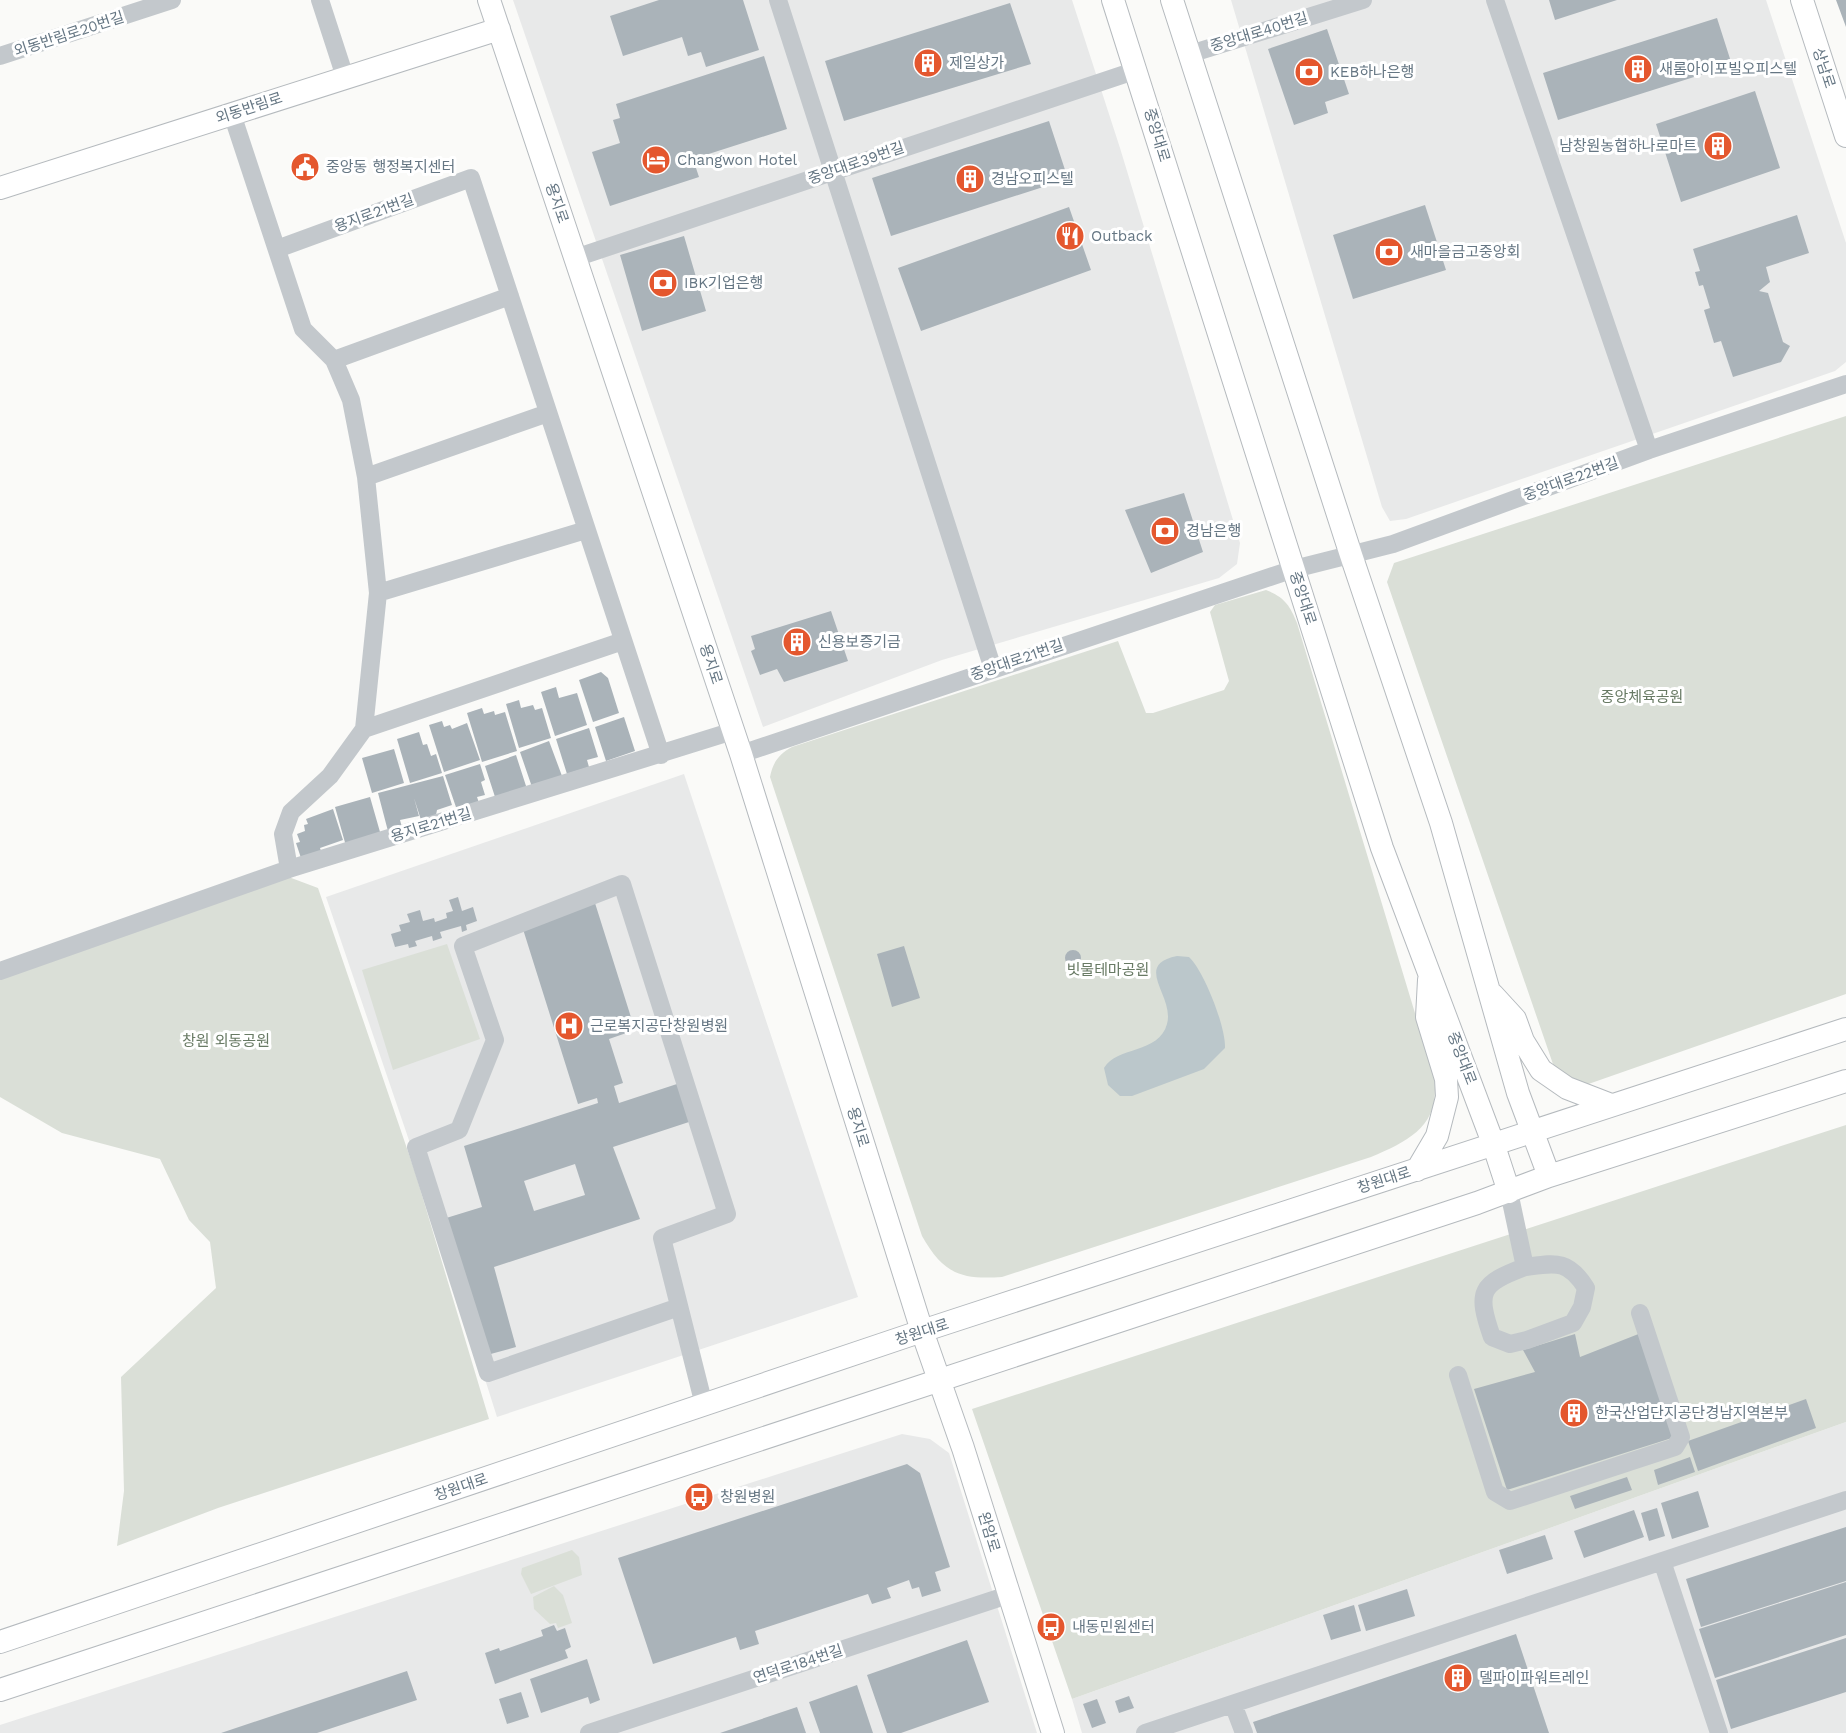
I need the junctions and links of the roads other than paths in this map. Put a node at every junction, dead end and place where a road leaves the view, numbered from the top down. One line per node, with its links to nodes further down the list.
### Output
1 (172, 0): 12 (street, 외동반림로20번길)
2 (320, 0): 14 (street)
3 (489, 0): 10 (main road, 용지로)
4 (778, 0): 17 (street)
5 (1113, 0): 13 (main road, 중앙대로)
6 (1172, 0): 11 (main road)
7 (1363, 0): 11 (street, 중앙대로40번길)
8 (1495, 0): 25 (street)
9 (1802, 0): 16 (main road, 상남로)
10 (499, 29): 14 (main road, 외동반림로); 20 (main road, 용지로)
11 (1190, 54): 28 (main road)
12 (0, 56)
13 (1137, 70): 17 (street, 중앙대로39번길); 29 (main road, 중앙대로)
14 (345, 77): 15 (main road, 외동반림로)
15 (232, 114): 18 (main road, 외동반림로); 19 (street)
16 (1846, 136)
17 (833, 171): 20 (street, 중앙대로39번길); 32 (street)
18 (0, 188)
19 (277, 249): 21 (street, 용지로21번길); 22 (street)
20 (576, 258): 34 (main road, 용지로)
21 (510, 296): 22 (street); 24 (street)
22 (334, 360): 26 (street)
23 (1846, 384): 25 (street, 중앙대로22번길)
24 (548, 413): 26 (street); 27 (street)
25 (1648, 450): 28 (street, 중앙대로22번길)
26 (366, 477): 30 (street)
27 (586, 530): 30 (street); 31 (street)
28 (1351, 555): 29 (street, 중앙대로22번길); 40 (main road)
29 (1294, 568): 32 (street, 중앙대로21번길); 39 (main road, 중앙대로)
30 (378, 593): 33 (street)
31 (623, 641): 33 (street); 36 (street)
32 (993, 669): 35 (street, 중앙대로21번길)
33 (364, 729): 37 (street)
34 (733, 731): 35 (main road, 용지로); 36 (street, 용지로21번길)
35 (741, 754): 52 (main road, 용지로)
36 (660, 755): 37 (street, 용지로21번길)
37 (289, 869): 38 (street, 용지로21번길)
38 (0, 971)
39 (1430, 973): 45 (main road, 중앙대로); 46 (main road)
40 (1490, 992): 43 (main road); 44 (main road)
41 (1846, 1029): 43 (main road, 창원대로)
42 (1846, 1081): 47 (main road)
43 (1611, 1105): 44 (main road, 창원대로)
44 (1532, 1131): 45 (main road, 창원대로); 47 (main road)
45 (1493, 1143): 46 (main road, 창원대로); 48 (main road, 중앙대로)
46 (1417, 1170): 52 (main road, 창원대로)
47 (1549, 1176): 48 (main road)
48 (1509, 1192): 49 (street); 54 (main road)
49 (1525, 1267): 49 (street)
50 (680, 1307): 50 (street); 55 (street)
51 (1640, 1312): 53 (street)
52 (922, 1331): 54 (main road, 완암로); 55 (main road, 창원대로)
53 (1458, 1376)
54 (940, 1380): 58 (main road, 완암로); 60 (main road)
55 (705, 1405): 59 (main road, 창원대로)
56 (1846, 1500): 57 (street)
57 (1662, 1561): 61 (street); 66 (street)
58 (1008, 1595): 62 (street, 연덕로184번길); 63 (main road, 완암로)
59 (0, 1642)
60 (0, 1690)
61 (1233, 1704): 64 (street); 65 (street)
62 (589, 1733)
63 (1053, 1733)
64 (1145, 1733)
65 (1244, 1733)
66 (1719, 1733)

